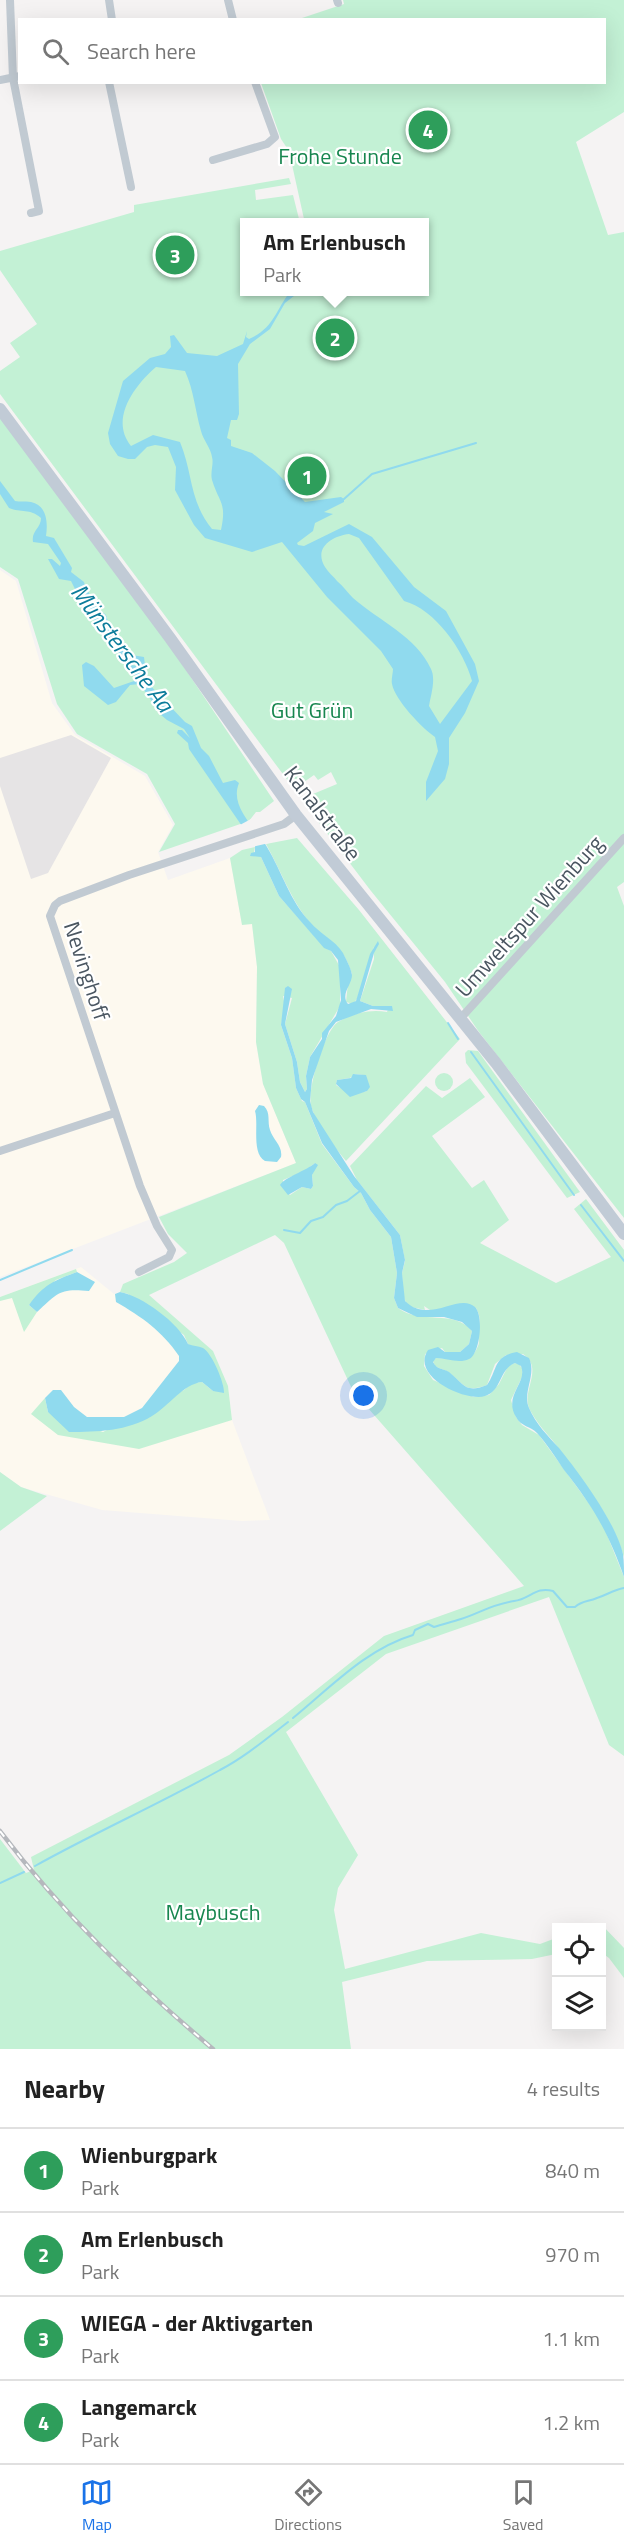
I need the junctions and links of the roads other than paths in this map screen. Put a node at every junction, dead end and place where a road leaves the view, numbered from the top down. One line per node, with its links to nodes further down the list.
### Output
1 (10, 0): 6 (street)
2 (109, 0): 4 (street)
3 (228, 0): 5 (street)
4 (112, 18)
5 (232, 18)
6 (16, 77): 7 (street); 12 (street)
7 (0, 80)
8 (109, 84): 11 (street)
9 (256, 84): 10 (street)
10 (213, 160)
11 (131, 187)
12 (39, 211)
13 (0, 409): 14 (main road, Kanalstraße)
14 (296, 815): 16 (main road, Kanalstraße); 17 (street, Nevinghoff)
15 (624, 838): 16 (street, Umweltspur Wienburg)
16 (460, 1019): 19 (main road, Kanalstraße)
17 (115, 1113): 18 (street); 20 (street, Nevinghoff)
18 (0, 1151)
19 (624, 1234)
20 (139, 1272)

